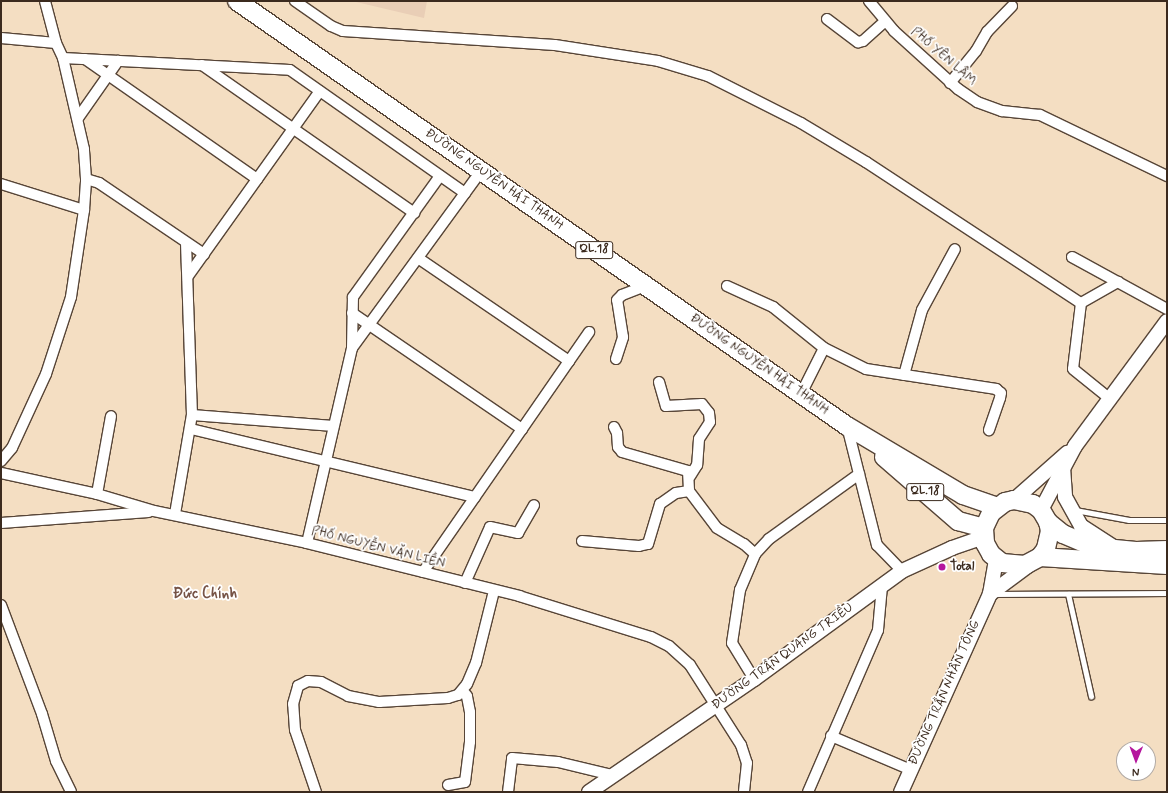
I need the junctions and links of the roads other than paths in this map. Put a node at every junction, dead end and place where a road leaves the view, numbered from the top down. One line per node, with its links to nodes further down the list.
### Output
1 (46, 1): 9 (street)
2 (237, 1): 19 (highway, ĐƯỜNG NGUYỄN HẢI THANH / QL.18)
3 (295, 1): 37 (street)
4 (869, 1): 7 (street, PHỐ YÊN LÂM)
5 (1012, 6): 15 (street)
6 (827, 19): 7 (street)
7 (884, 21): 15 (street, PHỐ YÊN LÂM)
8 (1, 38): 9 (street)
9 (56, 43): 10 (street)
10 (63, 58): 11 (street); 17 (street)
11 (84, 59): 12 (street); 14 (street)
12 (118, 61): 13 (street); 14 (street)
13 (202, 66): 16 (street); 18 (street)
14 (108, 75): 17 (street); 23 (street)
15 (950, 83): 21 (street, PHỐ YÊN LÂM)
16 (320, 91): 18 (street); 20 (street)
17 (78, 118): 22 (street)
18 (293, 128): 23 (street); 27 (street)
19 (481, 171): 25 (street); 35 (highway, ĐƯỜNG NGUYỄN HẢI THANH / QL.18)
20 (440, 176): 25 (street); 27 (street)
21 (1167, 176)
22 (86, 179): 26 (street); 28 (street)
23 (257, 179): 30 (street)
24 (1, 184): 26 (street)
25 (465, 193): 32 (street)
26 (84, 210): 62 (street)
27 (414, 213): 39 (street)
28 (186, 242): 30 (street); 33 (street)
29 (955, 250): 47 (street)
30 (204, 254): 33 (street)
31 (1072, 257): 34 (street)
32 (418, 258): 41 (street); 46 (street)
33 (188, 276): 51 (street)
34 (1118, 282): 37 (street); 38 (street)
35 (646, 286): 45 (street); 49 (highway, ĐƯỜNG NGUYỄN HẢI THANH / QL.18)
36 (727, 286): 44 (street)
37 (1081, 303): 50 (street)
38 (1167, 309)
39 (352, 313): 41 (street); 43 (street)
40 (1167, 321): 50 (street)
41 (369, 325): 43 (street); 57 (street)
42 (590, 332): 46 (street)
43 (352, 348): 53 (street)
44 (824, 348): 47 (street); 49 (street)
45 (616, 359)
46 (569, 361): 57 (street)
47 (904, 375): 58 (street)
48 (659, 382): 66 (street)
49 (801, 394): 54 (highway, ĐƯỜNG NGUYỄN HẢI THANH / QL.18)
50 (1110, 399): 60 (street)
51 (192, 415): 53 (street); 56 (street)
52 (111, 416): 68 (street)
53 (334, 426): 61 (street)
54 (847, 426): 59 (highway, ĐƯỜNG NGUYỄN HẢI THANH / QL.18); 65 (street)
55 (614, 427): 66 (street)
56 (191, 429): 61 (street); 75 (street)
57 (522, 429): 69 (street)
58 (990, 430)
59 (874, 444): 72 (highway, ĐƯỜNG NGUYỄN HẢI THANH / QL.18); 79 (highway, ĐƯỜNG NGUYỄN HẢI THANH / QL.18)
60 (1075, 446): 63 (street); 70 (street)
61 (326, 461): 69 (street); 81 (street)
62 (1, 462)
63 (1063, 466): 73 (street); 76 (street)
64 (1, 473): 68 (street, PHỐ NGUYỄN VĂN LIỀN)
65 (859, 474): 84 (street); 89 (street)
66 (690, 476): 67 (street)
67 (689, 491): 80 (street); 84 (street)
68 (97, 494): 74 (street, PHỐ NGUYỄN VĂN LIỀN)
69 (475, 497): 88 (street)
70 (1014, 500): 72 (highway); 76 (highway)
71 (534, 505): 90 (street)
72 (997, 507): 79 (highway)
73 (1073, 509): 77 (lane); 82 (street)
74 (154, 511): 75 (street, PHỐ NGUYỄN VĂN LIỀN); 78 (street)
75 (175, 514): 81 (street, PHỐ NGUYỄN VĂN LIỀN)
76 (1045, 516): 82 (highway); 86 (highway)
77 (1167, 520)
78 (1, 523)
79 (984, 532): 85 (highway); 89 (street, ĐƯỜNG TRẦN QUANG TRIỀU)
80 (582, 541)
81 (307, 543): 88 (street, PHỐ NGUYỄN VĂN LIỀN)
82 (1115, 549): 83 (highway)
83 (1167, 550)
84 (755, 554): 97 (street)
85 (996, 559): 86 (highway); 94 (street, ĐƯỜNG TRẦN NHÂN TÔNG)
86 (1037, 560): 87 (highway); 94 (street, ĐƯỜNG TRẦN NHÂN TÔNG)
87 (1167, 565)
88 (423, 572): 90 (street, PHỐ NGUYỄN VĂN LIỀN)
89 (902, 572): 91 (street, ĐƯỜNG TRẦN QUANG TRIỀU)
90 (465, 583): 92 (street, PHỐ NGUYỄN VĂN LIỀN)
91 (882, 586): 97 (street, ĐƯỜNG TRẦN QUANG TRIỀU); 101 (street)
92 (494, 591): 98 (street); 100 (street, PHỐ NGUYỄN VĂN LIỀN)
93 (1167, 593): 95 (lane)
94 (990, 594): 95 (lane); 102 (street, ĐƯỜNG TRẦN NHÂN TÔNG)
95 (1068, 594): 99 (lane)
96 (1, 605): 105 (street)
97 (754, 679): 100 (street, ĐƯỜNG TRẦN QUANG TRIỀU)
98 (463, 692): 104 (street); 106 (street)
99 (1091, 696)
100 (716, 706): 103 (street, ĐƯỜNG TRẦN QUANG TRIỀU); 109 (street, PHỐ NGUYỄN VĂN LIỀN)
101 (831, 736): 102 (street); 110 (street)
102 (911, 770): 111 (street, ĐƯỜNG TRẦN NHÂN TÔNG)
103 (612, 775): 107 (street); 108 (street, ĐƯỜNG TRẦN QUANG TRIỀU)
104 (448, 785)
105 (71, 792)
106 (316, 792)
107 (508, 792)
108 (589, 792)
109 (744, 792)
110 (808, 792)
111 (901, 792)

